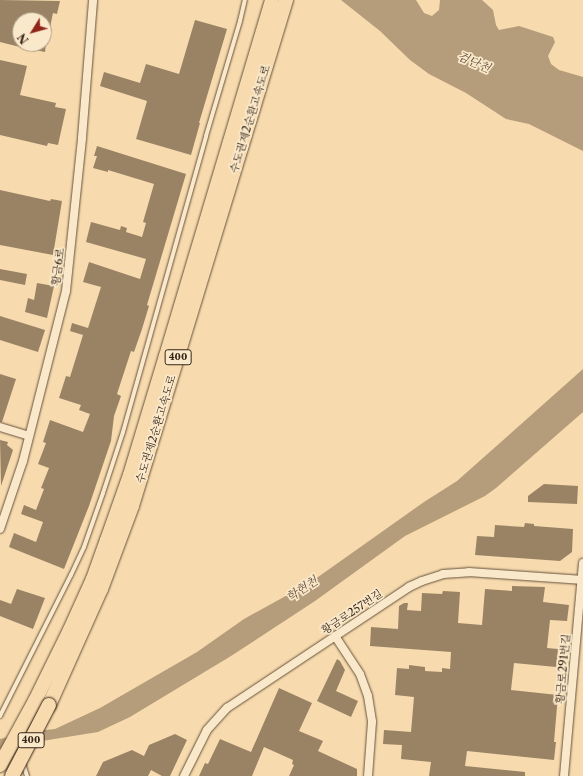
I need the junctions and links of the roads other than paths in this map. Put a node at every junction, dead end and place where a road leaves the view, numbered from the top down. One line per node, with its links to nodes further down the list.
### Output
1 (93, 0): 6 (street, 황금6로)
2 (245, 0): 11 (lane)
3 (272, 0): 12 (highway, 수도권제2순환고속도로 / 400)
4 (286, 1): 12 (highway, 수도권제2순환고속도로 / 400, bridge)
5 (0, 427): 6 (street)
6 (29, 436): 7 (street, 황금6로)
7 (0, 529)
8 (583, 563): 9 (street, 황금로291번길)
9 (582, 580): 10 (street, 황금로257번길); 16 (street, 황금로291번길)
10 (336, 636): 14 (street, 황금로257번길); 15 (street)
11 (0, 716)
12 (5, 768): 13 (lane)
13 (27, 776)
14 (184, 776)
15 (368, 776)
16 (564, 776)

